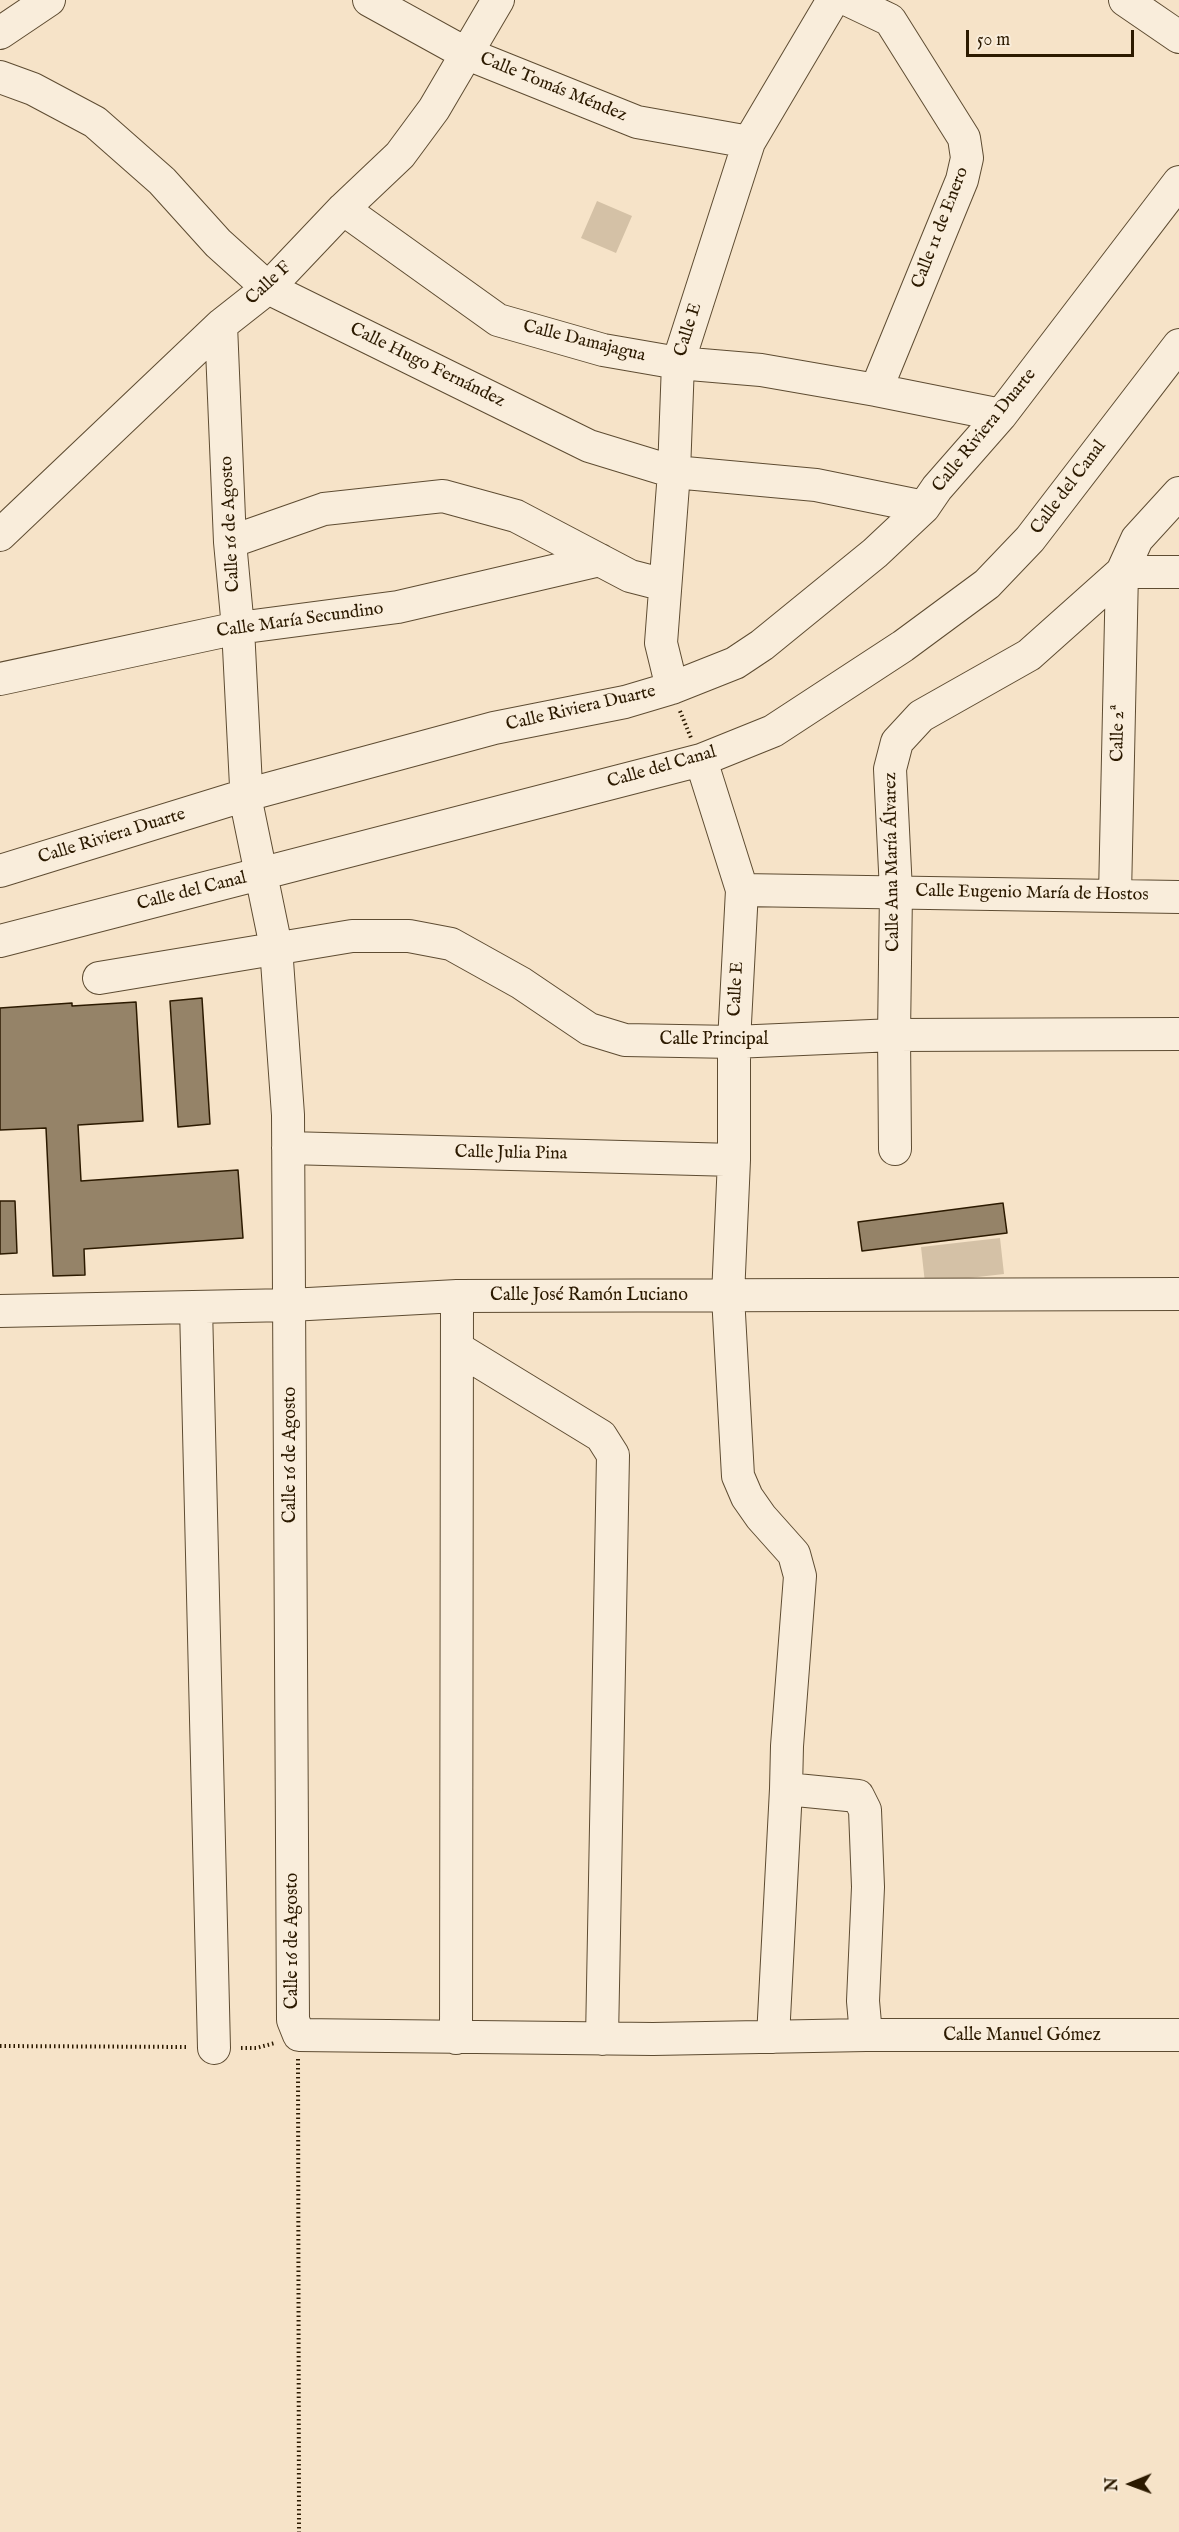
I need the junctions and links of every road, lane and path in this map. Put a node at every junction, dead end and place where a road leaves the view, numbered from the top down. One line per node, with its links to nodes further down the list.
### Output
1 (49, 0): 7 (street)
2 (369, 0): 9 (street, Calle Tomás Méndez)
3 (498, 0): 9 (street, Calle F)
4 (833, 0): 11 (street, Calle E)
5 (848, 0): 18 (street, Calle 11 de Enero)
6 (1125, 0): 8 (street)
7 (0, 33)
8 (1179, 37)
9 (465, 53): 11 (street, Calle Tomás Méndez); 13 (street, Calle F)
10 (0, 77): 14 (street, Calle Hugo Fernández)
11 (749, 142): 17 (street, Calle E)
12 (1179, 182): 19 (street, Calle Riviera Duarte)
13 (343, 209): 14 (street, Calle F); 17 (street, Calle Damajagua)
14 (268, 288): 15 (street, Calle F); 20 (street, Calle Hugo Fernández)
15 (221, 325): 23 (street, Calle F); 24 (street, Calle 16 de Agosto)
16 (1179, 345): 32 (street, Calle del Canal)
17 (678, 363): 18 (street, Calle Damajagua); 20 (street, Calle E)
18 (876, 390): 19 (street, Calle Damajagua)
19 (1001, 415): 22 (street, Calle Riviera Duarte)
20 (674, 472): 22 (street, Calle Hugo Fernández); 28 (street, Calle E)
21 (1179, 493): 26 (street, Calle Ana María Álvarez)
22 (924, 507): 31 (street, Calle Riviera Duarte)
23 (0, 535)
24 (230, 542): 25 (street); 29 (street, Calle 16 de Agosto)
25 (600, 560): 28 (street); 29 (street, Calle María Secundino)
26 (1122, 572): 27 (street); 37 (street, Calle Ana María Álvarez); 38 (street, Calle 2ª)
27 (1179, 572)
28 (665, 585): 31 (street, Calle E)
29 (238, 628): 30 (street, Calle María Secundino); 33 (street, Calle 16 de Agosto)
30 (0, 679)
31 (673, 694): 32 (path); 33 (street, Calle Riviera Duarte)
32 (697, 751): 34 (street, Calle del Canal); 36 (street, Calle E)
33 (246, 801): 34 (street, Calle 16 de Agosto); 35 (street, Calle Riviera Duarte)
34 (261, 870): 40 (street, Calle del Canal); 41 (street, Calle 16 de Agosto)
35 (0, 871)
36 (742, 890): 37 (street, Calle Eugenio María de Hostos); 45 (street, Calle E)
37 (896, 891): 38 (street, Calle Eugenio María de Hostos); 43 (street, Calle Ana María Álvarez)
38 (1115, 895): 39 (street, Calle Eugenio María de Hostos)
39 (1179, 897)
40 (0, 941)
41 (276, 947): 42 (street, Calle Principal); 45 (street, Calle Principal); 46 (street, Calle 16 de Agosto)
42 (99, 978)
43 (894, 1035): 44 (street, Calle Principal); 45 (street, Calle Principal); 47 (street, Calle Ana María Álvarez)
44 (1179, 1035)
45 (734, 1042): 48 (street, Calle E)
46 (288, 1148): 48 (street, Calle Julia Pina); 52 (street, Calle 16 de Agosto)
47 (895, 1149)
48 (734, 1160): 51 (street, Calle E)
49 (1179, 1294): 51 (street, Calle José Ramón Luciano)
50 (457, 1296): 51 (street, Calle José Ramón Luciano); 52 (street, Calle José Ramón Luciano); 55 (street)
51 (728, 1296): 56 (street, Calle E)
52 (290, 1305): 53 (street, Calle José Ramón Luciano); 57 (street, Calle 16 de Agosto)
53 (196, 1307): 54 (street, Calle José Ramón Luciano); 64 (street)
54 (0, 1311)
55 (457, 1348): 61 (street); 62 (street)
56 (786, 1789): 58 (street); 60 (street, Calle E)
57 (299, 2035): 61 (street, Calle Manuel Gómez); 64 (path); 65 (path)
58 (866, 2035): 59 (street, Calle Manuel Gómez); 60 (street, Calle Manuel Gómez)
59 (1179, 2035)
60 (773, 2037): 62 (street, Calle Manuel Gómez)
61 (456, 2038): 62 (street, Calle Manuel Gómez)
62 (602, 2039)
63 (0, 2046): 64 (path)
64 (214, 2048)
65 (299, 2532)

